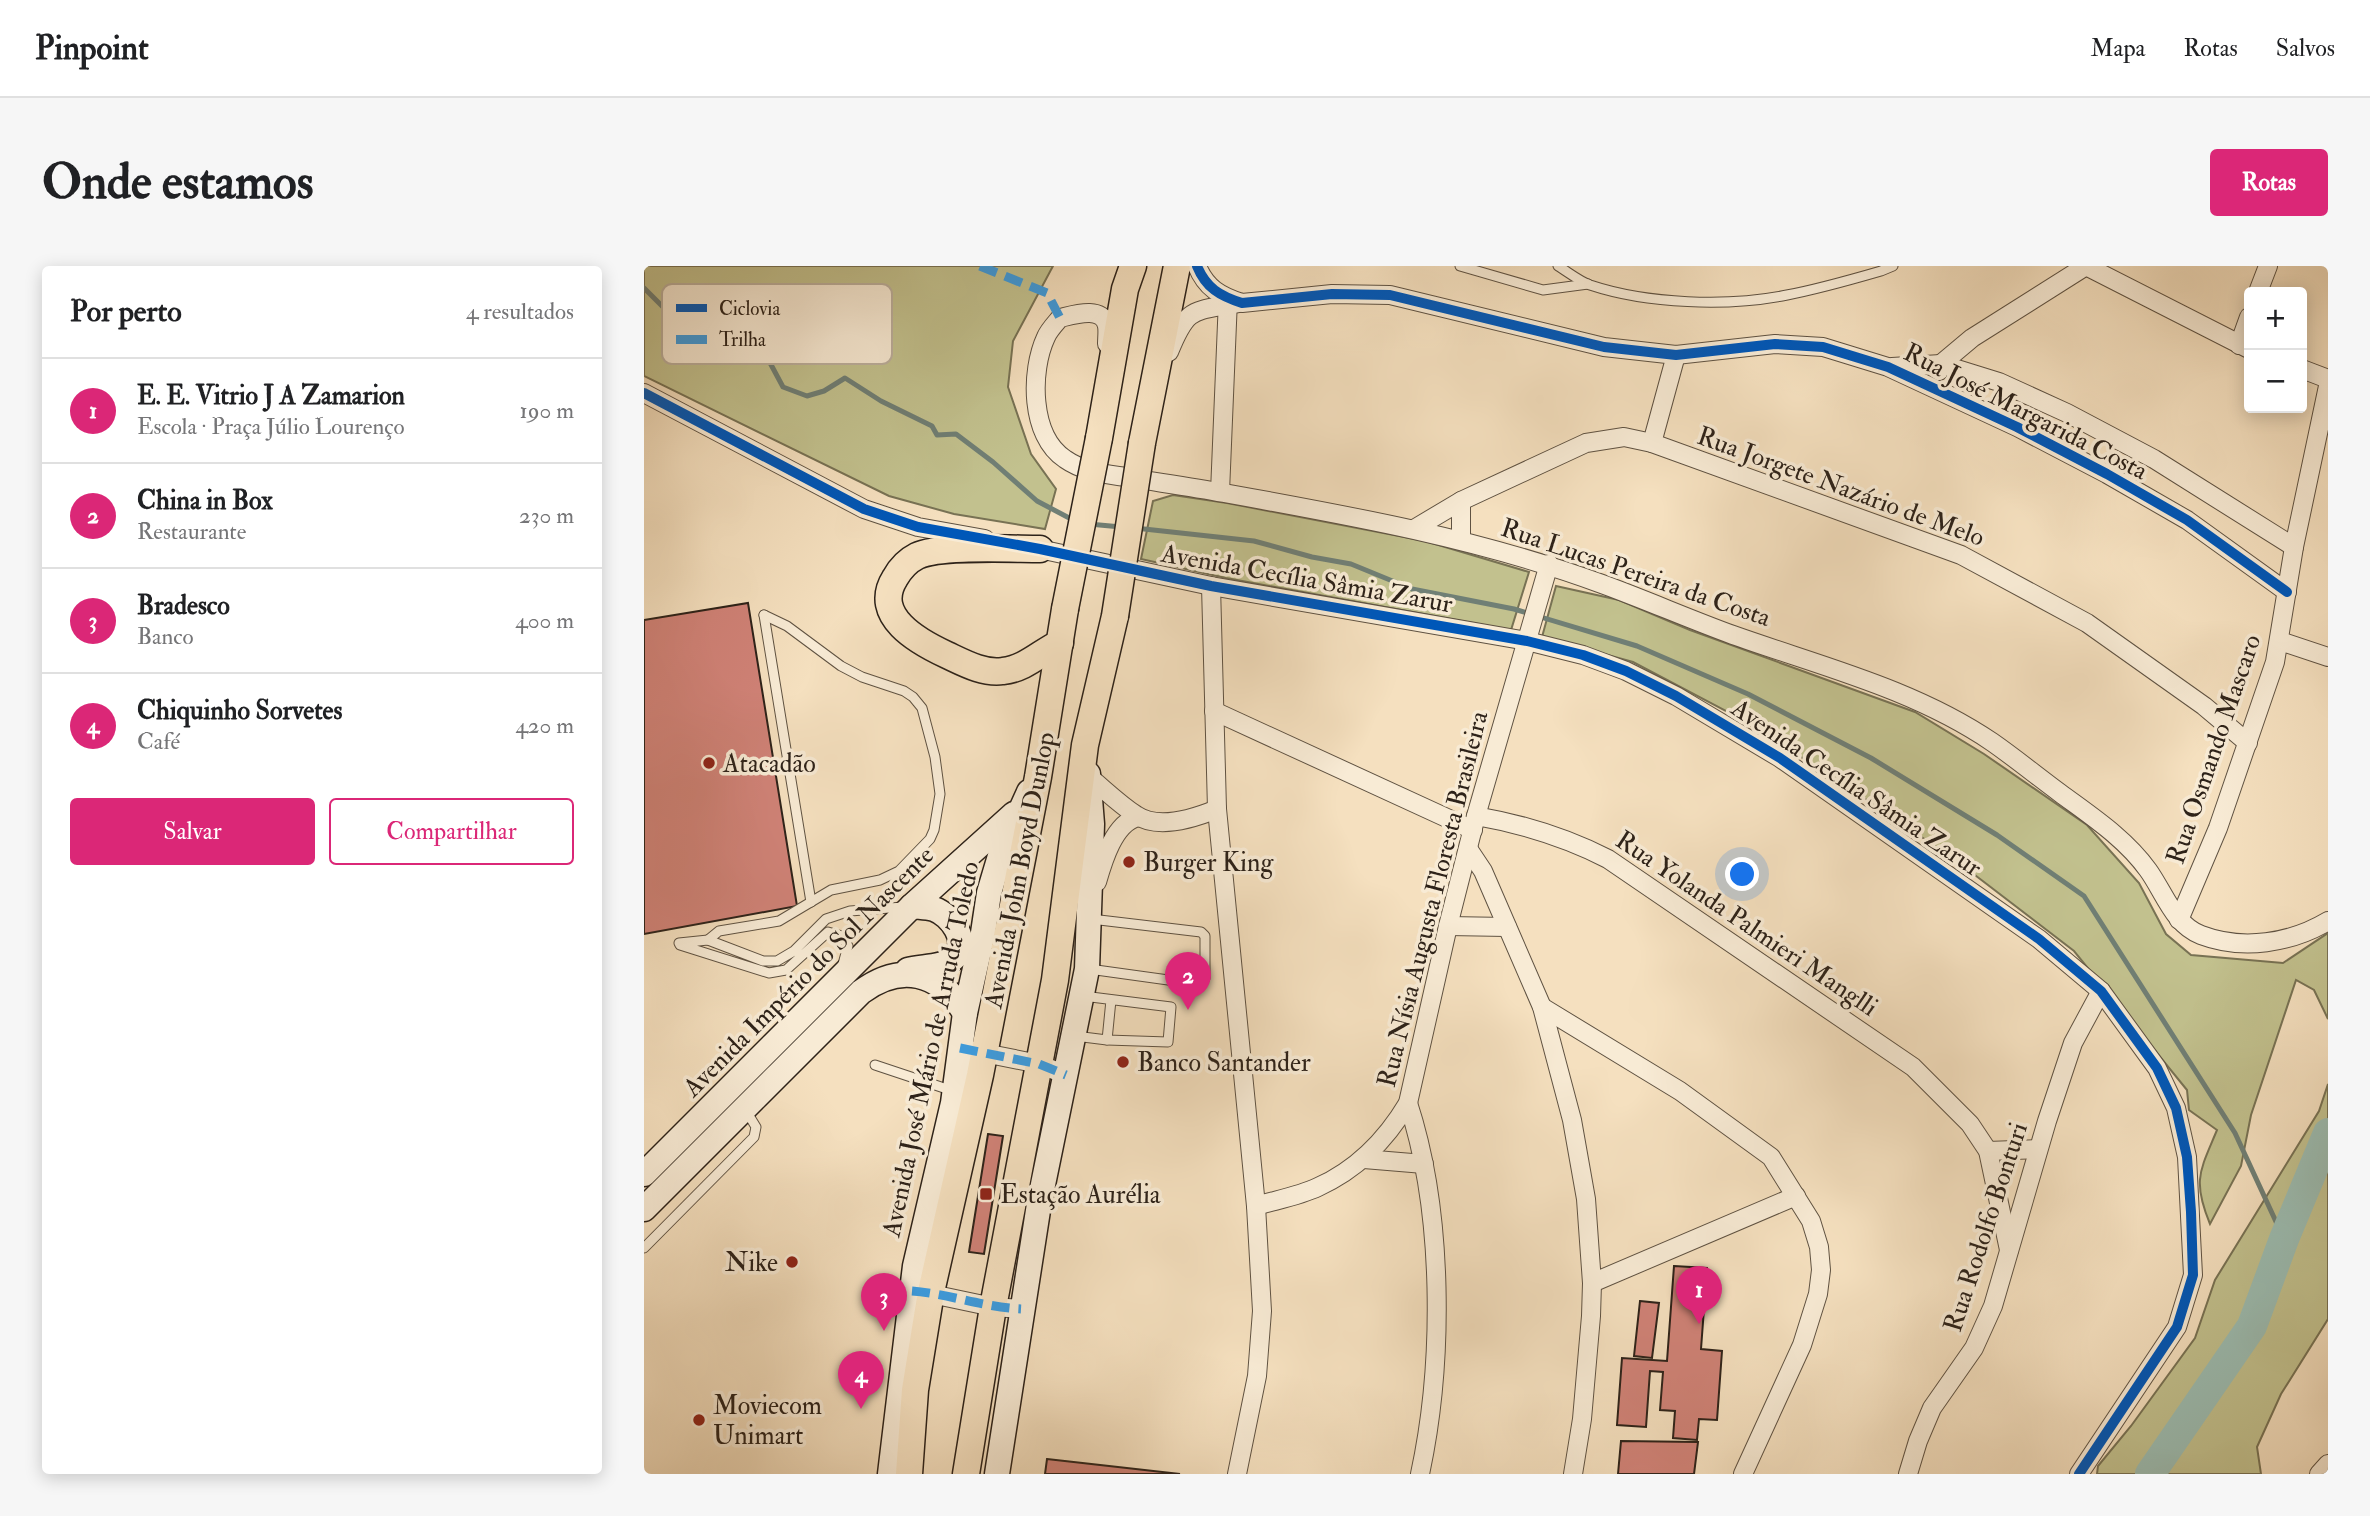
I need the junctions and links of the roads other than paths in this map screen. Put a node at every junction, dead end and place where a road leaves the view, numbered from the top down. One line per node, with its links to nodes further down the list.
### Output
1 (1133, 266): 22 (main road, Avenida John Boyd Dunlop)
2 (1177, 266): 21 (main road, Avenida John Boyd Dunlop)
3 (1197, 266): 11 (street)
4 (1460, 266): 9 (lane)
5 (1558, 266): 9 (lane)
6 (1893, 266): 9 (lane)
7 (2086, 266): 12 (street); 14 (street)
8 (2268, 266): 10 (street)
9 (1588, 284)
10 (2261, 287)
11 (1233, 302): 13 (street, Rua José Margarida Costa); 21 (street, Rua José Margarida Costa); 24 (street)
12 (2244, 347)
13 (1676, 355): 15 (street, Rua José Margarida Costa); 23 (street)
14 (1941, 364): 15 (street, Rua José Margarida Costa); 18 (street); 28 (street, Rua José Margarida Costa)
15 (1888, 367): 18 (street, Rua José Margarida Costa)
16 (2307, 371): 17 (street)
17 (2328, 379)
18 (1932, 386): 32 (street, Rua José Margarida Costa)
19 (2328, 386): 28 (street, Rua Osmando Mascaro)
20 (644, 393): 29 (street, Avenida Cecília Sâmia Zarur)
21 (1151, 395): 39 (main road, Avenida John Boyd Dunlop, bridge)
22 (1106, 400): 24 (street, Rua Lucas Pereira da Costa); 35 (main road, Avenida John Boyd Dunlop, bridge)
23 (1652, 443): 25 (street, Rua Jorgete Nazário de Melo); 38 (street, Rua Jorgete Nazário de Melo)
24 (1220, 492): 26 (street, Rua Lucas Pereira da Costa)
25 (1461, 501): 26 (street, Rua Jorgete Nazário de Melo); 27 (street)
26 (1414, 529): 27 (street, Rua Lucas Pereira da Costa)
27 (1461, 540): 30 (street, Rua Lucas Pereira da Costa)
28 (2294, 547): 32 (street, Rua Osmando Mascaro)
29 (1040, 549): 31 (street, Avenida Cecília Sâmia Zarur); 35 (main road)
30 (1549, 565): 33 (street, Rua Nísia Augusta Floresta Brasileira); 50 (street, Rua Lucas Pereira da Costa)
31 (1211, 586): 33 (street, Avenida Cecília Sâmia Zarur); 37 (street)
32 (2287, 592): 34 (street, Rua Osmando Mascaro)
33 (1529, 634): 45 (street, Rua Nísia Augusta Floresta Brasileira); 58 (street, Avenida Cecília Sâmia Zarur)
34 (2280, 641): 36 (street); 38 (street, Rua Osmando Mascaro)
35 (1060, 643): 41 (main road, Avenida John Boyd Dunlop)
36 (2328, 657)
37 (1214, 711): 43 (street); 45 (street, Rua Yolanda Palmieri Manglli)
38 (2248, 743): 50 (street, Rua Osmando Mascaro)
39 (1085, 745): 40 (main road, Avenida John Boyd Dunlop); 67 (main road, Avenida John Boyd Dunlop)
40 (1088, 776): 44 (street); 49 (main road, Avenida John Boyd Dunlop)
41 (1038, 777): 42 (main road, Avenida Império do Sol Nascente); 65 (main road, Avenida John Boyd Dunlop)
42 (1022, 807): 48 (main road, Avenida Império do Sol Nascente); 62 (main road, Avenida José Mário de Arruda Toledo)
43 (1217, 809): 44 (street); 78 (street)
44 (1139, 817): 49 (street)
45 (1475, 823): 46 (street, Rua Nísia Augusta Floresta Brasileira); 73 (street, Rua Yolanda Palmieri Manglli)
46 (1469, 850): 52 (street, Rua Nísia Augusta Floresta Brasileira); 53 (street)
47 (811, 902): 47 (lane); 54 (lane)
48 (912, 906): 54 (lane); 56 (main road, Avenida Império do Sol Nascente); 57 (main road, Avenida Império do Sol Nascente)
49 (1090, 911): 55 (main road, Avenida John Boyd Dunlop); 55 (lane)
50 (2179, 920): 51 (street)
51 (2328, 921)
52 (1448, 926): 53 (street); 70 (street, Rua Nísia Augusta Floresta Brasileira)
53 (1507, 928): 61 (street)
54 (708, 940): 57 (lane)
55 (1087, 969): 59 (main road, Avenida John Boyd Dunlop)
56 (902, 974): 62 (main road); 71 (main road, Avenida Império do Sol Nascente)
57 (834, 985): 76 (main road, Avenida Império do Sol Nascente)
58 (2101, 991): 72 (street, Rua Rodolfo Bonturi); 96 (street, Avenida Cecília Sâmia Zarur)
59 (1080, 996): 60 (lane); 63 (main road, Avenida John Boyd Dunlop)
60 (1111, 1000): 64 (lane); 64 (lane)
61 (1542, 1007): 77 (street); 82 (street)
62 (965, 1013): 65 (main road, Avenida José Mário de Arruda Toledo)
63 (1075, 1036): 64 (lane); 68 (main road, Avenida John Boyd Dunlop)
64 (1107, 1040)
65 (972, 1050): 67 (street); 69 (main road, Avenida José Mário de Arruda Toledo); 83 (main road, Avenida John Boyd Dunlop)
66 (875, 1065): 69 (lane)
67 (1039, 1065): 68 (street); 84 (main road, Avenida John Boyd Dunlop)
68 (1066, 1075): 85 (main road, Avenida John Boyd Dunlop)
69 (954, 1092): 83 (main road, Avenida José Mário de Arruda Toledo)
70 (1408, 1103): 74 (street, Rua Nísia Augusta Floresta Brasileira); 75 (street)
71 (745, 1109): 79 (main road, Avenida Império do Sol Nascente); 80 (lane)
72 (2038, 1149): 73 (street); 81 (street, Rua Rodolfo Bonturi)
73 (1988, 1151): 81 (street, Rua Yolanda Palmieri Manglli)
74 (1364, 1159): 75 (street); 78 (street, Rua Nísia Augusta Floresta Brasileira)
75 (1424, 1164): 92 (street)
76 (644, 1174)
77 (1796, 1196): 82 (street); 94 (street)
78 (1256, 1206): 91 (street)
79 (644, 1209)
80 (644, 1248)
81 (2009, 1250): 95 (street, Rua Rodolfo Bonturi)
82 (1592, 1283): 93 (street)
83 (922, 1292): 84 (street); 87 (main road, Avenida José Mário de Arruda Toledo); 88 (main road, Avenida John Boyd Dunlop)
84 (993, 1307): 85 (street); 89 (main road, Avenida John Boyd Dunlop)
85 (1021, 1309): 90 (main road, Avenida John Boyd Dunlop)
86 (2328, 1464): 97 (street)
87 (890, 1474)
88 (909, 1474)
89 (966, 1474)
90 (997, 1474)
91 (1237, 1474)
92 (1420, 1474)
93 (1573, 1474)
94 (1743, 1474)
95 (1908, 1474)
96 (2079, 1474)
97 (2319, 1474)

